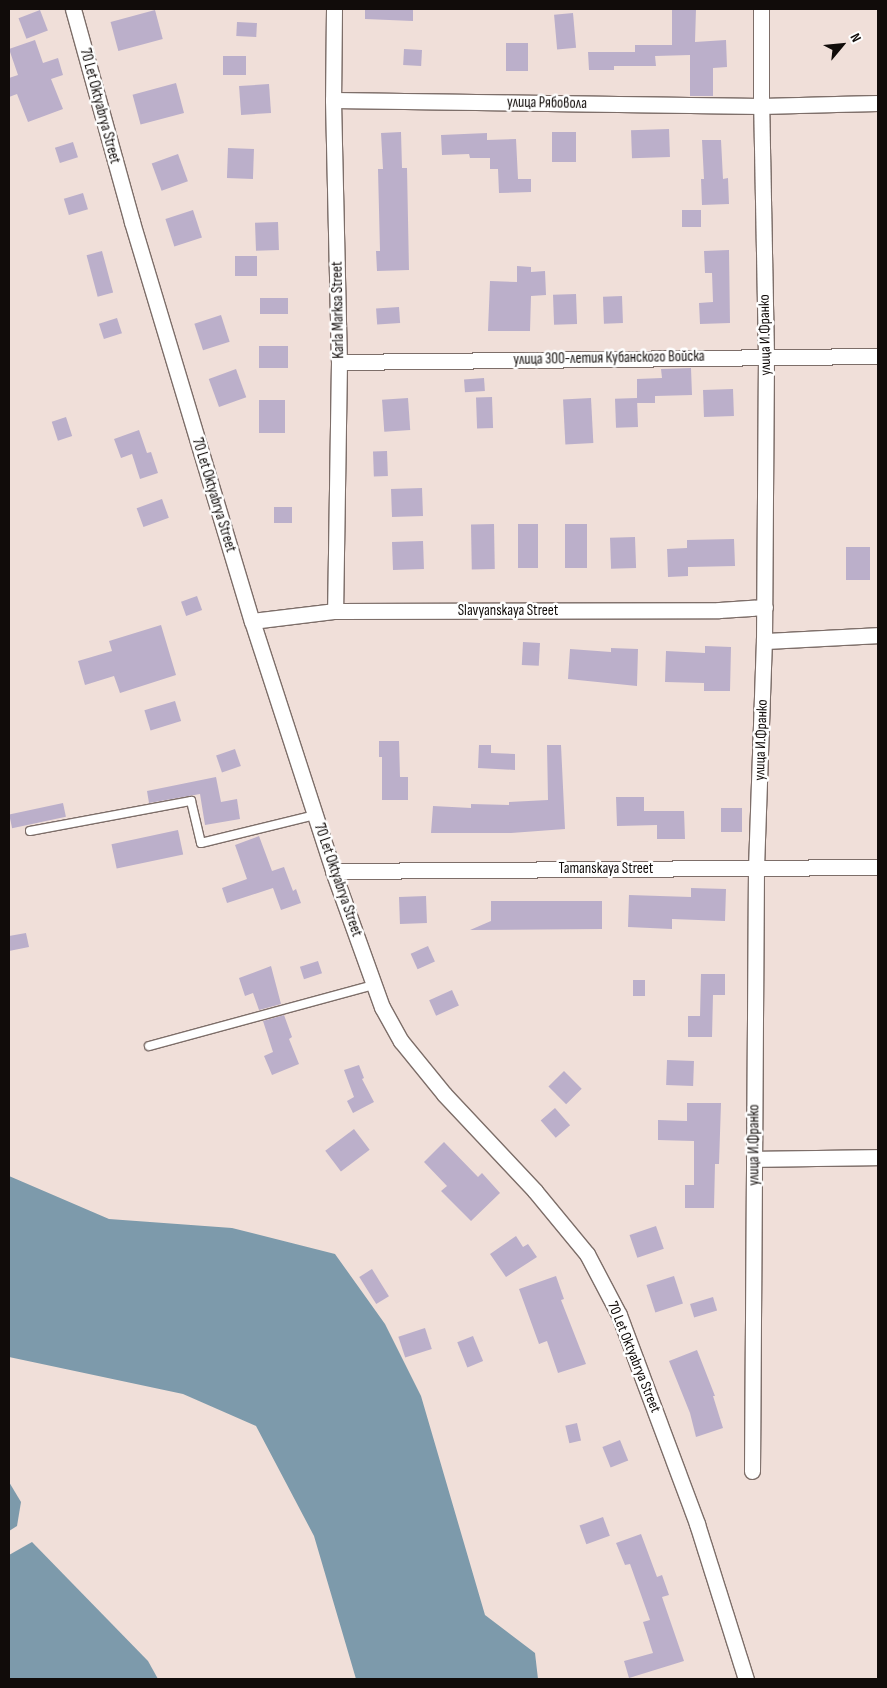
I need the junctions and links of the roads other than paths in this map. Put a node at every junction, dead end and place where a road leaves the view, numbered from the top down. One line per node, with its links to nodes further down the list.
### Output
1 (74, 9): 12 (street, 70 Let Oktyabrya Street)
2 (334, 9): 4 (street, Karla Marksa Street)
3 (761, 9): 6 (street, улица И.Франко)
4 (333, 100): 6 (street, улица Рябовола); 9 (street, Karla Marksa Street)
5 (878, 103): 6 (street, улица Рябовола)
6 (761, 106): 7 (street, улица И.Франко)
7 (766, 356): 8 (street, улица 300-летия Кубанского Войска); 9 (street, улица 300-летия Кубанского Войска); 10 (street, улица И.Франко)
8 (878, 356)
9 (340, 362): 11 (street, Karla Marksa Street)
10 (765, 608): 11 (street, Slavyanskaya Street); 14 (street, улица И.Франко)
11 (334, 611): 12 (street, Slavyanskaya Street)
12 (252, 621): 15 (street, 70 Let Oktyabrya Street)
13 (878, 636): 14 (street)
14 (764, 640): 17 (street, улица И.Франко)
15 (315, 815): 16 (lane); 19 (street, 70 Let Oktyabrya Street)
16 (30, 831)
17 (756, 868): 18 (street, Tamanskaya Street); 19 (street, Tamanskaya Street); 23 (street, улица И.Франко)
18 (878, 868)
19 (333, 871): 20 (street, 70 Let Oktyabrya Street)
20 (374, 985): 21 (lane); 25 (street, 70 Let Oktyabrya Street)
21 (150, 1046)
22 (878, 1157): 23 (street)
23 (754, 1159): 24 (street, улица И.Франко)
24 (752, 1471)
25 (746, 1679)

